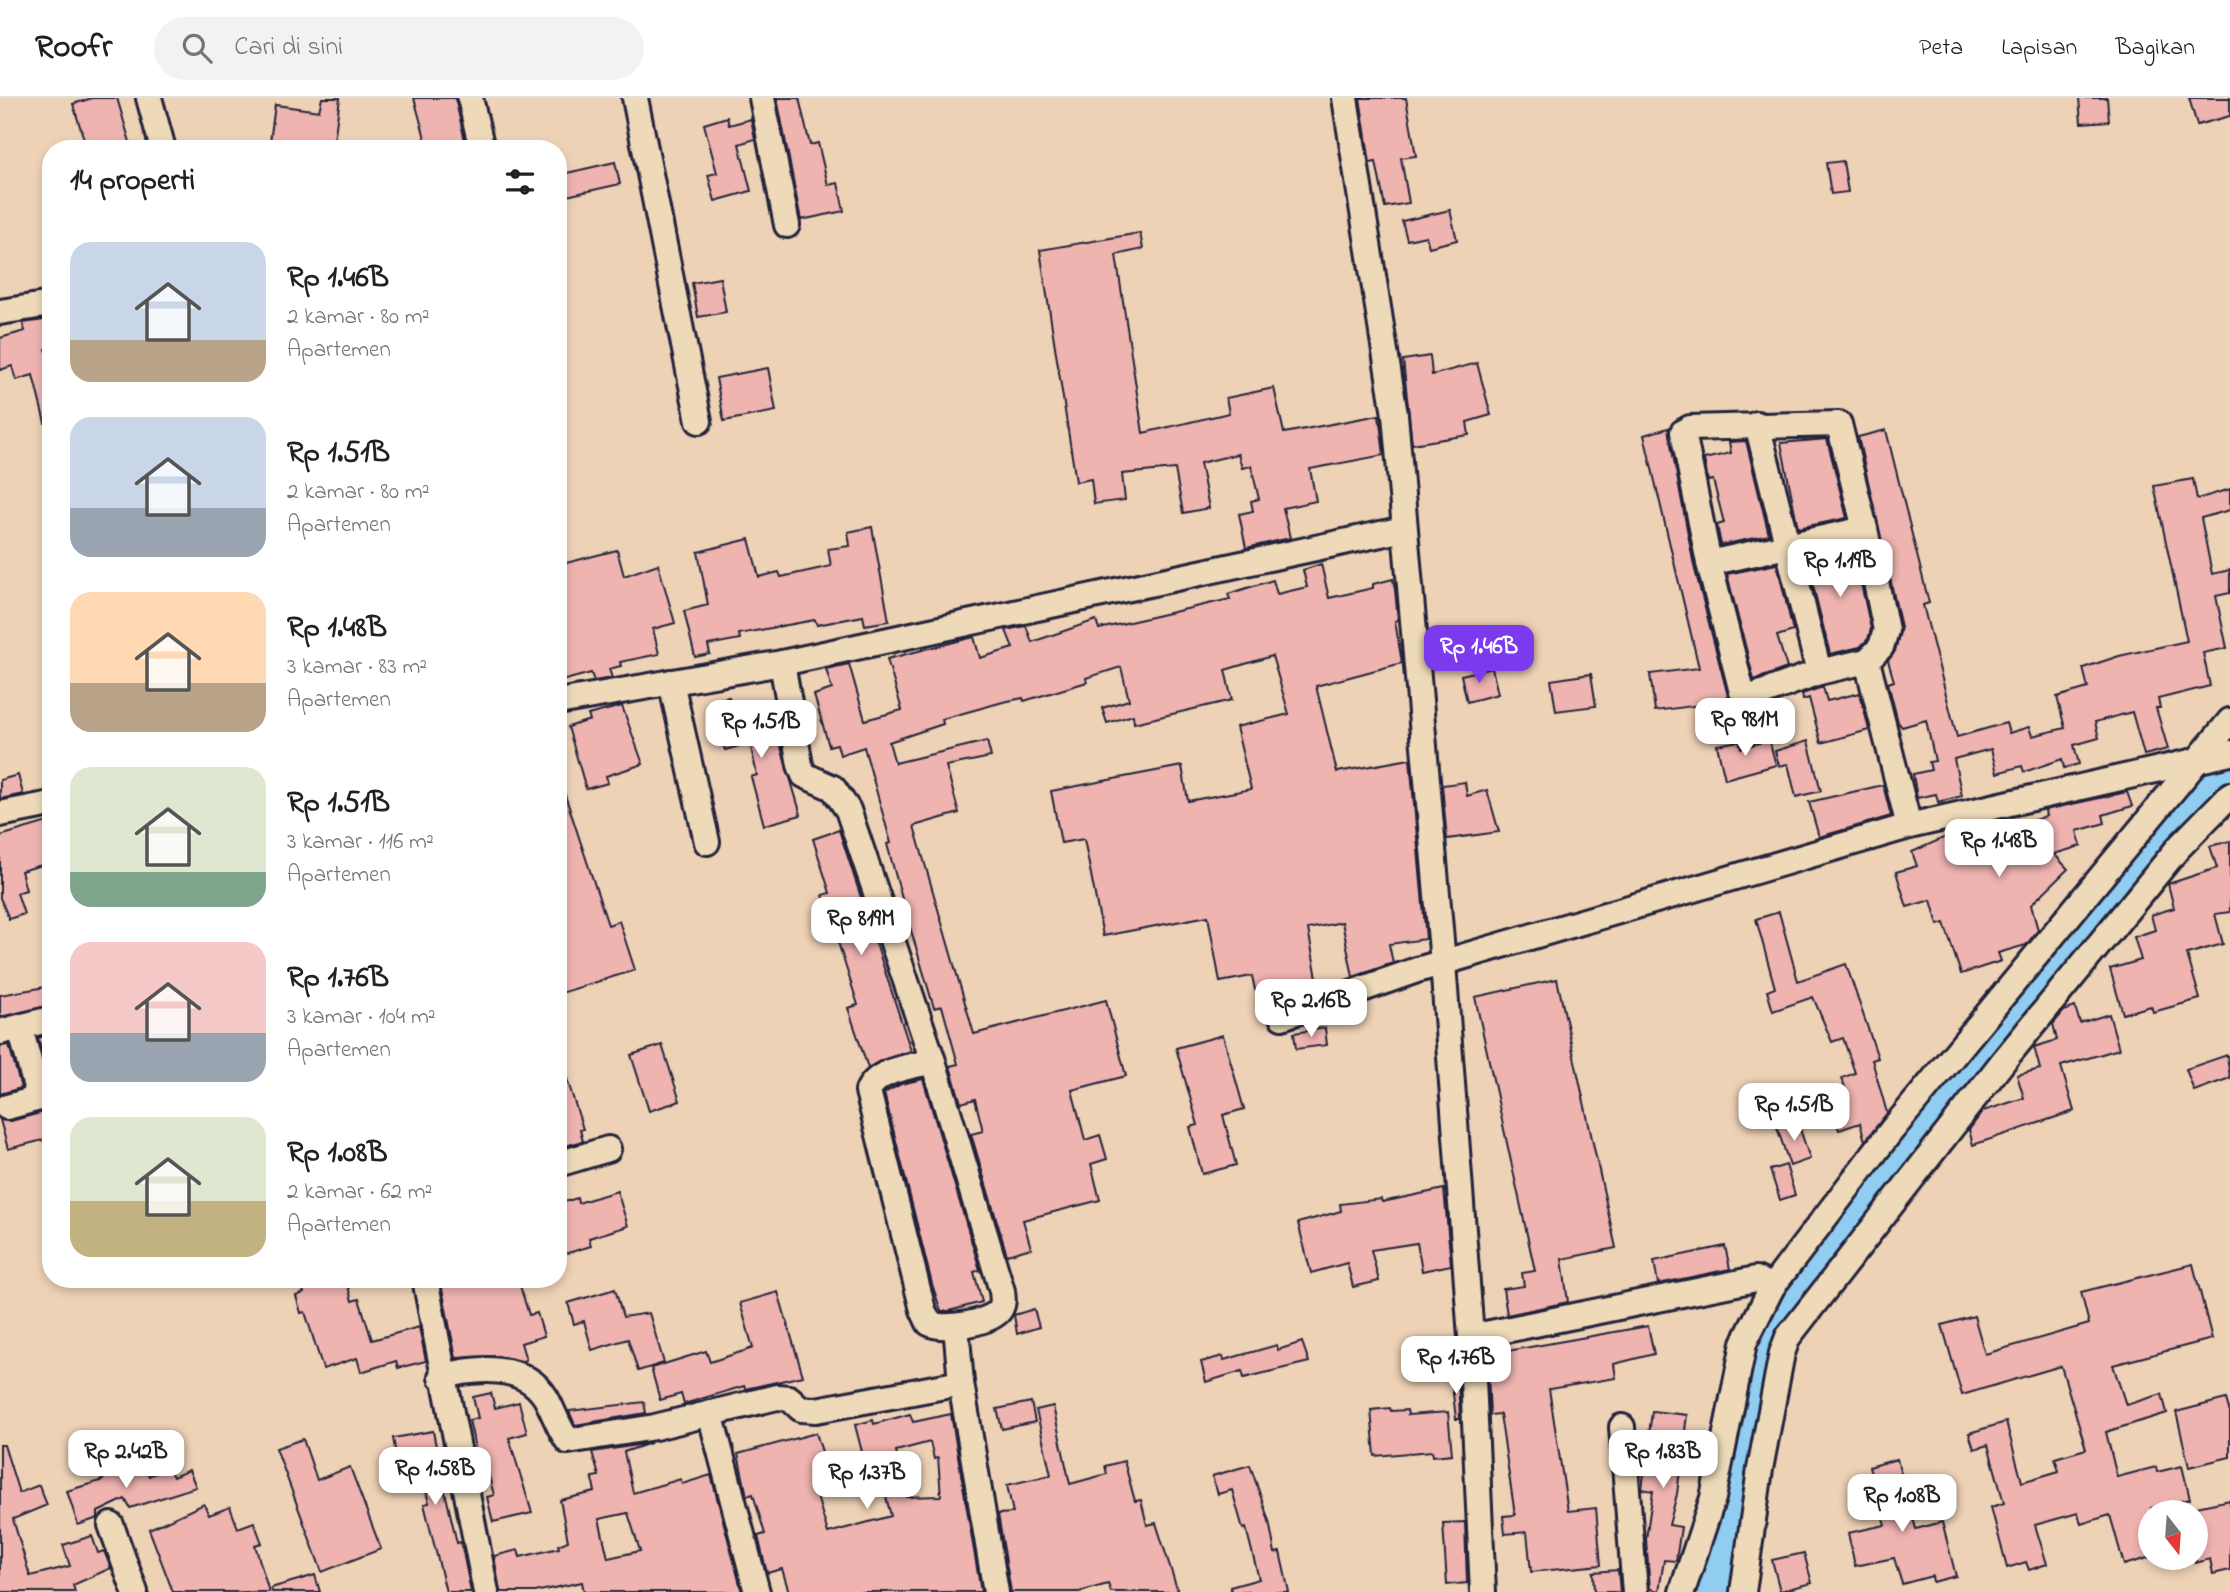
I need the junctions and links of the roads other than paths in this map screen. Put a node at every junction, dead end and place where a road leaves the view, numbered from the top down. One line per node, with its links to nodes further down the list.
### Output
1 (470, 98): 7 (street)
2 (635, 98): 11 (street)
3 (762, 98): 8 (street)
4 (1345, 98): 13 (street)
5 (155, 99): 6 (street)
6 (162, 140)
7 (480, 140)
8 (787, 225)
9 (42, 305): 10 (street)
10 (0, 312)
11 (699, 421)
12 (1757, 424): 14 (street); 15 (street); 16 (street)
13 (1404, 529): 18 (street); 29 (street)
14 (1865, 529): 15 (street); 17 (street)
15 (1787, 546): 16 (street); 19 (street)
16 (1709, 563): 19 (street)
17 (1867, 661): 19 (street); 27 (street)
18 (782, 663): 20 (street); 33 (street)
19 (1819, 672)
20 (671, 682): 21 (street); 28 (street)
21 (567, 700)
22 (2230, 721): 23 (street)
23 (2213, 757): 27 (street); 39 (street)
24 (2230, 795): 55 (street)
25 (42, 806): 26 (street)
26 (0, 814)
27 (1909, 826): 29 (street)
28 (707, 842)
29 (1443, 963): 30 (street); 42 (street)
30 (1282, 1017)
31 (42, 1021): 32 (street)
32 (10, 1030): 34 (street)
33 (933, 1061): 41 (street); 41 (street)
34 (42, 1091)
35 (42, 1098): 36 (street)
36 (8, 1107)
37 (608, 1149): 38 (street)
38 (567, 1161)
39 (1772, 1287): 42 (street); 54 (street)
40 (427, 1288): 43 (street)
41 (956, 1326): 44 (street)
42 (1471, 1337): 52 (street)
43 (442, 1377): 45 (street); 49 (street)
44 (961, 1383): 45 (street); 51 (street)
45 (710, 1413): 50 (street)
46 (1622, 1427): 53 (street)
47 (111, 1525): 48 (street)
48 (135, 1592)
49 (486, 1592)
50 (757, 1592)
51 (996, 1592)
52 (1483, 1592)
53 (1635, 1592)
54 (1682, 1592)
55 (1743, 1592)

